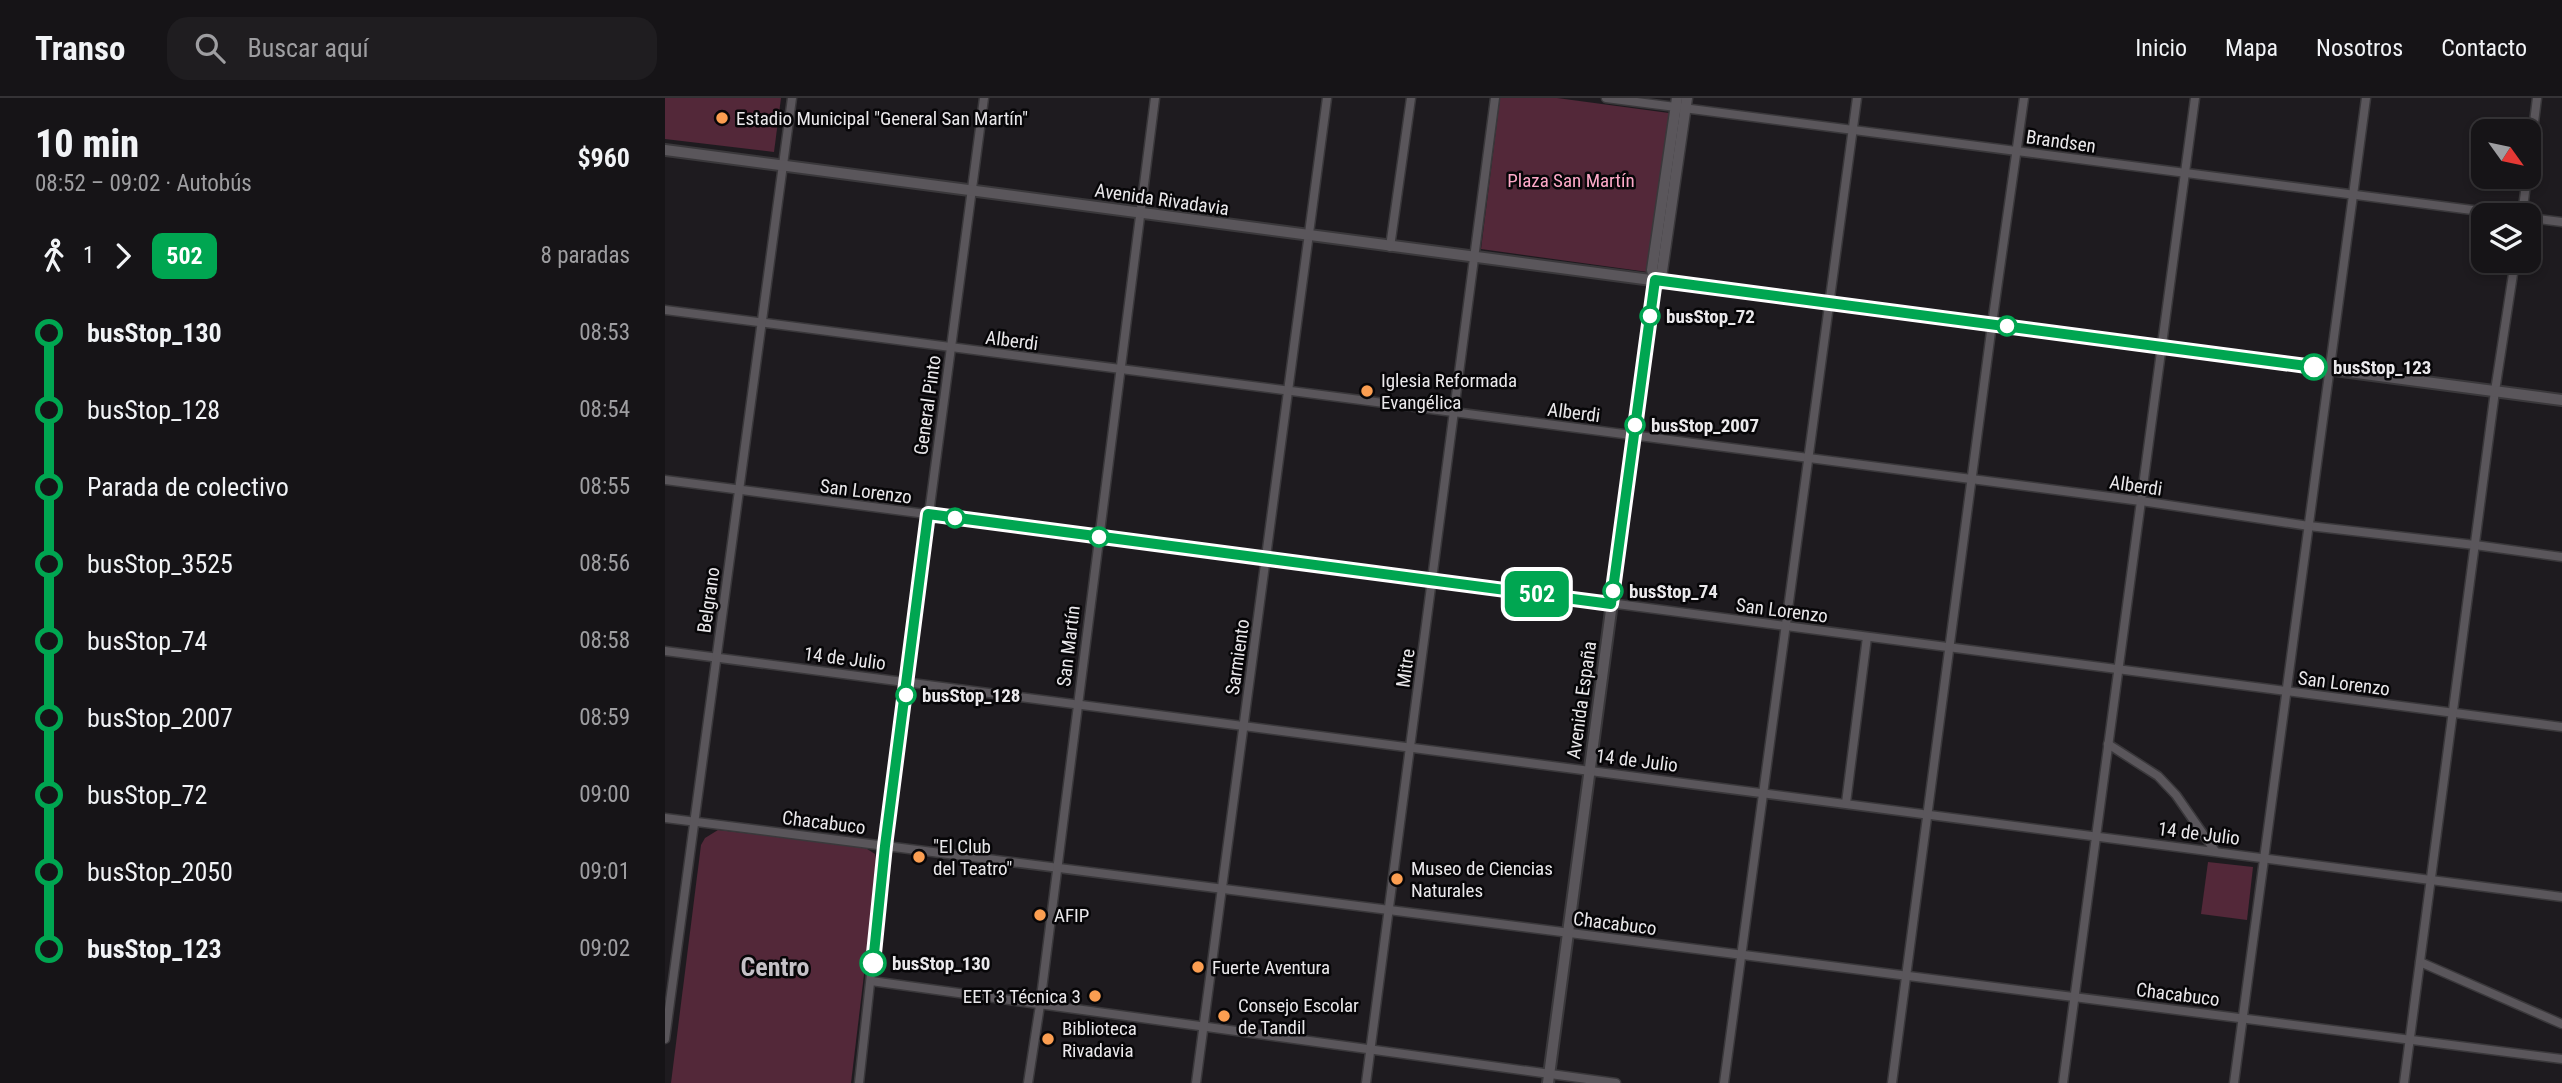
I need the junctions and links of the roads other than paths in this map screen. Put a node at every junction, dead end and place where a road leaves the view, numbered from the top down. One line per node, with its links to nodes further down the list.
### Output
1 (792, 98): 18 (street, Belgrano)
2 (984, 98): 20 (street, General Pinto)
3 (1154, 98): 23 (street, San Martín)
4 (1327, 98): 26 (street, Sarmiento)
5 (1411, 98): 27 (street)
6 (1495, 98): 28 (street, Mitre)
7 (1606, 98): 13 (street, Brandsen)
8 (1857, 98): 15 (street)
9 (2024, 98): 17 (street)
10 (2195, 98): 19 (street)
11 (2366, 98): 21 (street)
12 (2537, 98): 14 (street)
13 (1681, 103): 15 (street, Brandsen); 30 (street)
14 (2534, 119)
15 (1853, 129): 17 (street, Brandsen); 31 (street)
16 (665, 150): 18 (main road, Avenida Rivadavia)
17 (2016, 150): 19 (street, Brandsen); 34 (street)
18 (784, 165): 20 (main road, Avenida Rivadavia); 33 (street, Belgrano)
19 (2185, 173): 21 (street, Brandsen); 35 (street)
20 (972, 190): 23 (main road, Avenida Rivadavia); 36 (street, General Pinto)
21 (2352, 194): 22 (street, Brandsen); 37 (street)
22 (2471, 210)
23 (1141, 214): 26 (main road, Avenida Rivadavia); 38 (street, San Martín)
24 (2541, 219): 25 (street)
25 (2562, 222)
26 (1309, 236): 27 (main road, Avenida Rivadavia); 39 (street, Sarmiento)
27 (1390, 247): 28 (main road, Avenida Rivadavia)
28 (1475, 258): 30 (main road, Avenida Rivadavia); 42 (street, Mitre)
29 (2513, 273): 40 (street)
30 (1655, 280): 31 (main road, Avenida Rivadavia); 43 (main road, Avenida España)
31 (1828, 302): 34 (main road, Avenida Rivadavia); 44 (street)
32 (665, 310): 33 (street, Alberdi)
33 (763, 322): 36 (street, Alberdi); 47 (street, Belgrano)
34 (1992, 324): 35 (main road, Avenida Rivadavia); 46 (street)
35 (2162, 346): 37 (main road, Avenida Rivadavia); 48 (street)
36 (950, 348): 38 (street, Alberdi); 49 (street, General Pinto)
37 (2328, 369): 40 (main road, Avenida Rivadavia); 50 (street)
38 (1121, 370): 39 (street, Alberdi); 51 (street, San Martín)
39 (1288, 391): 42 (street, Alberdi); 54 (street, Sarmiento)
40 (2495, 391): 41 (main road, Avenida Rivadavia); 52 (street)
41 (2562, 400)
42 (1455, 413): 43 (street, Alberdi); 55 (street, Mitre)
43 (1634, 436): 44 (street, Alberdi); 56 (main road, Avenida España)
44 (1807, 458): 46 (street, Alberdi); 57 (street)
45 (665, 480): 47 (street, San Lorenzo)
46 (1972, 480): 48 (street, Alberdi); 59 (street)
47 (739, 490): 49 (street, San Lorenzo); 61 (street, Belgrano)
48 (2141, 502): 50 (street, Alberdi); 62 (street)
49 (928, 514): 51 (street, San Lorenzo); 63 (street, General Pinto)
50 (2309, 526): 52 (street, Alberdi); 64 (street)
51 (1099, 537): 54 (street, San Lorenzo); 65 (street, San Martín)
52 (2475, 545): 53 (street, Alberdi); 66 (street)
53 (2562, 557)
54 (1266, 559): 55 (street, San Lorenzo); 67 (street, Sarmiento)
55 (1433, 580): 56 (street, San Lorenzo); 70 (street, Mitre)
56 (1611, 604): 57 (street, San Lorenzo); 71 (main road, Avenida España)
57 (1785, 626): 58 (street, San Lorenzo); 72 (street)
58 (1867, 637): 59 (street, San Lorenzo); 73 (street)
59 (1950, 648): 62 (street, San Lorenzo); 74 (street)
60 (665, 651): 61 (street, 14 de Julio)
61 (716, 657): 63 (street, 14 de Julio); 76 (street, Belgrano)
62 (2118, 670): 64 (street, San Lorenzo); 69 (street)
63 (907, 682): 65 (street, 14 de Julio); 78 (street, General Pinto)
64 (2285, 692): 66 (street, San Lorenzo); 80 (street)
65 (1077, 704): 67 (street, 14 de Julio); 81 (street, San Martín)
66 (2452, 713): 68 (street, San Lorenzo); 82 (street)
67 (1244, 725): 70 (street, 14 de Julio); 83 (street, Sarmiento)
68 (2562, 727)
69 (2108, 744): 77 (street); 79 (street)
70 (1411, 746): 71 (street, 14 de Julio); 85 (street, Mitre)
71 (1589, 769): 72 (street, 14 de Julio); 86 (main road, Avenida España)
72 (1763, 792): 73 (street, 14 de Julio); 88 (street)
73 (1846, 803): 74 (street, 14 de Julio)
74 (1928, 813): 77 (street, 14 de Julio); 91 (street)
75 (665, 818): 76 (street, Chacabuco)
76 (694, 821): 78 (street, Chacabuco); 89 (street, Belgrano)
77 (2096, 835): 79 (street, 14 de Julio); 93 (street)
78 (885, 846): 81 (street, Chacabuco); 92 (street, General Pinto)
79 (2215, 851): 80 (street, 14 de Julio)
80 (2263, 856): 82 (street, 14 de Julio); 95 (street)
81 (1056, 869): 83 (street, Chacabuco); 94 (street, San Martín)
82 (2431, 880): 84 (street, 14 de Julio); 90 (street)
83 (1222, 889): 85 (street, Chacabuco); 97 (street, Sarmiento)
84 (2562, 897)
85 (1389, 910): 86 (street, Chacabuco); 100 (street, Mitre)
86 (1567, 933): 88 (street, Chacabuco); 102 (main road, Avenida España)
87 (665, 955): 89 (street)
88 (1741, 955): 91 (street, Chacabuco); 108 (street)
89 (677, 957): 98 (street, Belgrano)
90 (2420, 962): 96 (street); 99 (street)
91 (1907, 976): 93 (street, Chacabuco); 109 (street)
92 (871, 981): 94 (street); 103 (street, General Pinto)
93 (2074, 997): 95 (street, Chacabuco); 110 (street)
94 (1040, 1005): 97 (street); 104 (street, San Martín)
95 (2243, 1019): 99 (street, Chacabuco); 111 (street)
96 (2562, 1024)
97 (1204, 1028): 100 (street); 105 (street, Sarmiento)
98 (665, 1039)
99 (2410, 1040): 101 (street, Chacabuco); 112 (street)
100 (1371, 1051): 102 (street); 106 (street, Mitre)
101 (2562, 1059)
102 (1548, 1078): 107 (street)
103 (859, 1083)
104 (1028, 1083)
105 (1196, 1083)
106 (1366, 1083)
107 (1616, 1083)
108 (1724, 1083)
109 (1892, 1083)
110 (2063, 1083)
111 (2234, 1083)
112 (2404, 1083)

